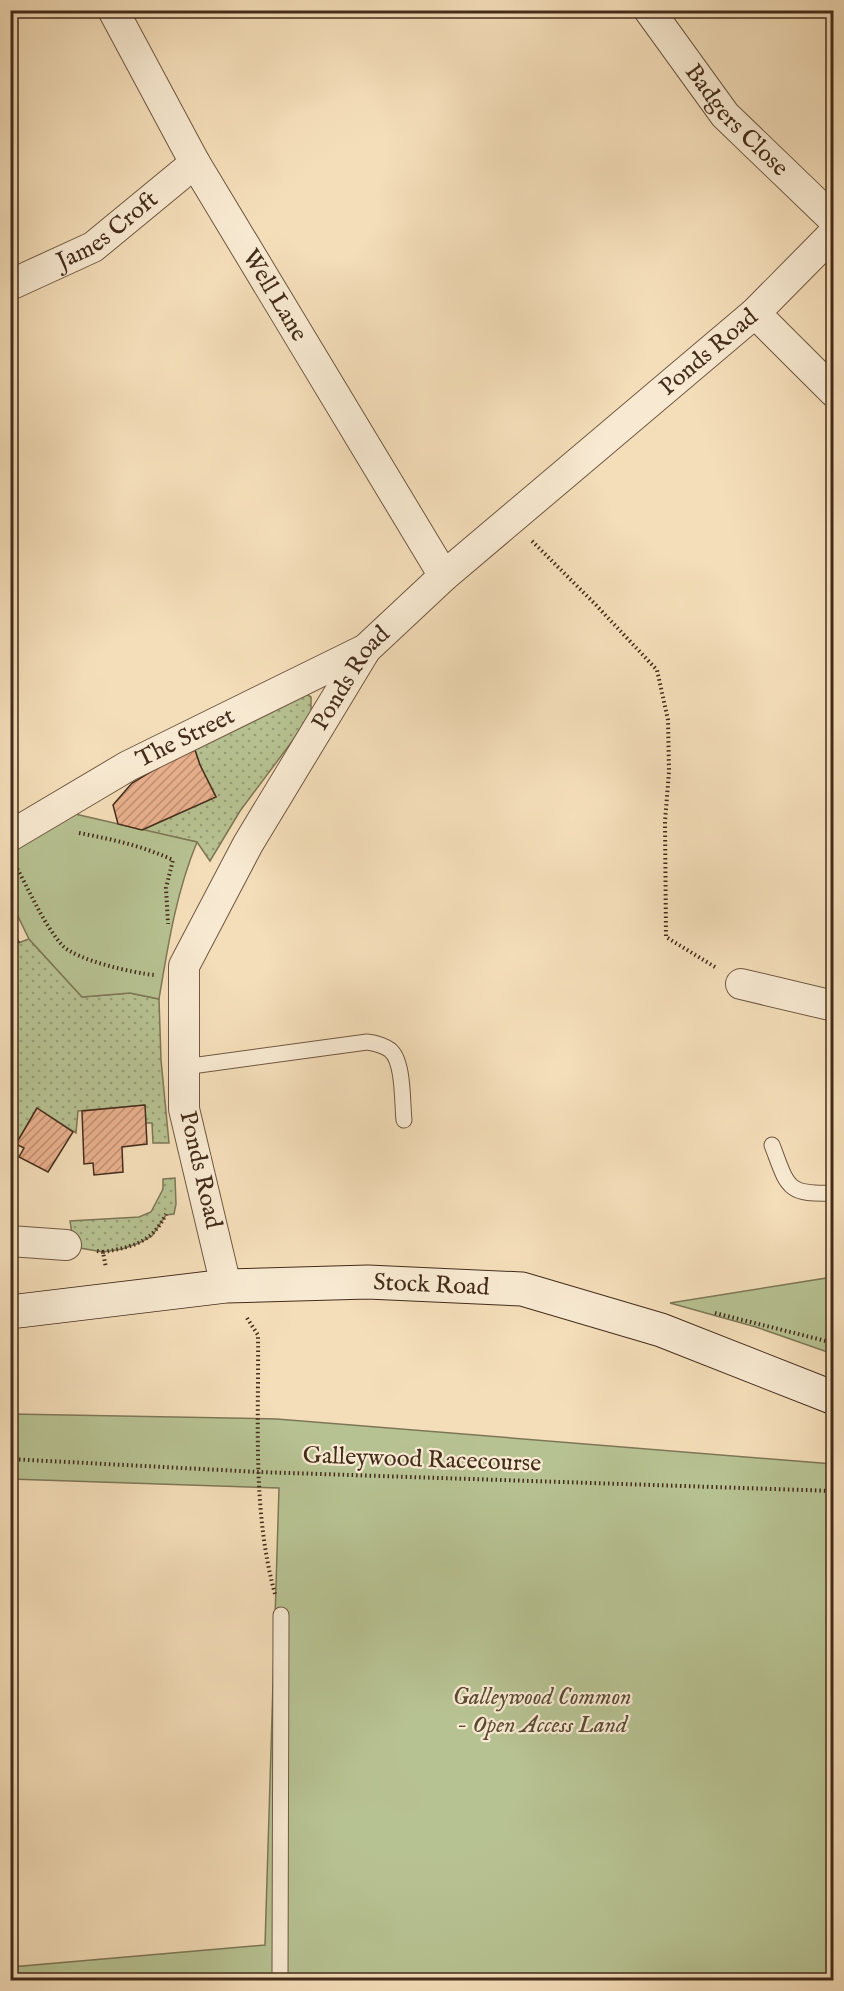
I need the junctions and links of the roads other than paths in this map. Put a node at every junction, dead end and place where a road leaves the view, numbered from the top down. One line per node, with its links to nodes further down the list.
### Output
1 (113, 10): 3 (street, Well Lane)
2 (649, 10): 4 (street, Badgers Close)
3 (195, 163): 6 (street, James Croft); 9 (street, Well Lane)
4 (834, 220)
5 (834, 232): 7 (street, Ponds Road)
6 (10, 285)
7 (755, 313): 8 (street); 9 (street, Ponds Road)
8 (834, 392)
9 (444, 576): 10 (street, Ponds Road)
10 (366, 649): 11 (street, The Street); 14 (street, Ponds Road)
11 (16, 853)
12 (741, 984): 13 (street)
13 (834, 1006)
14 (184, 1067): 15 (lane); 20 (street, Ponds Road)
15 (404, 1120)
16 (772, 1145): 17 (lane)
17 (834, 1193)
18 (10, 1241): 19 (street)
19 (66, 1245)
20 (226, 1286): 21 (main road, Stock Road); 22 (main road, Stock Road)
21 (10, 1312)
22 (834, 1398)
23 (281, 1615): 24 (lane)
24 (280, 1980)

